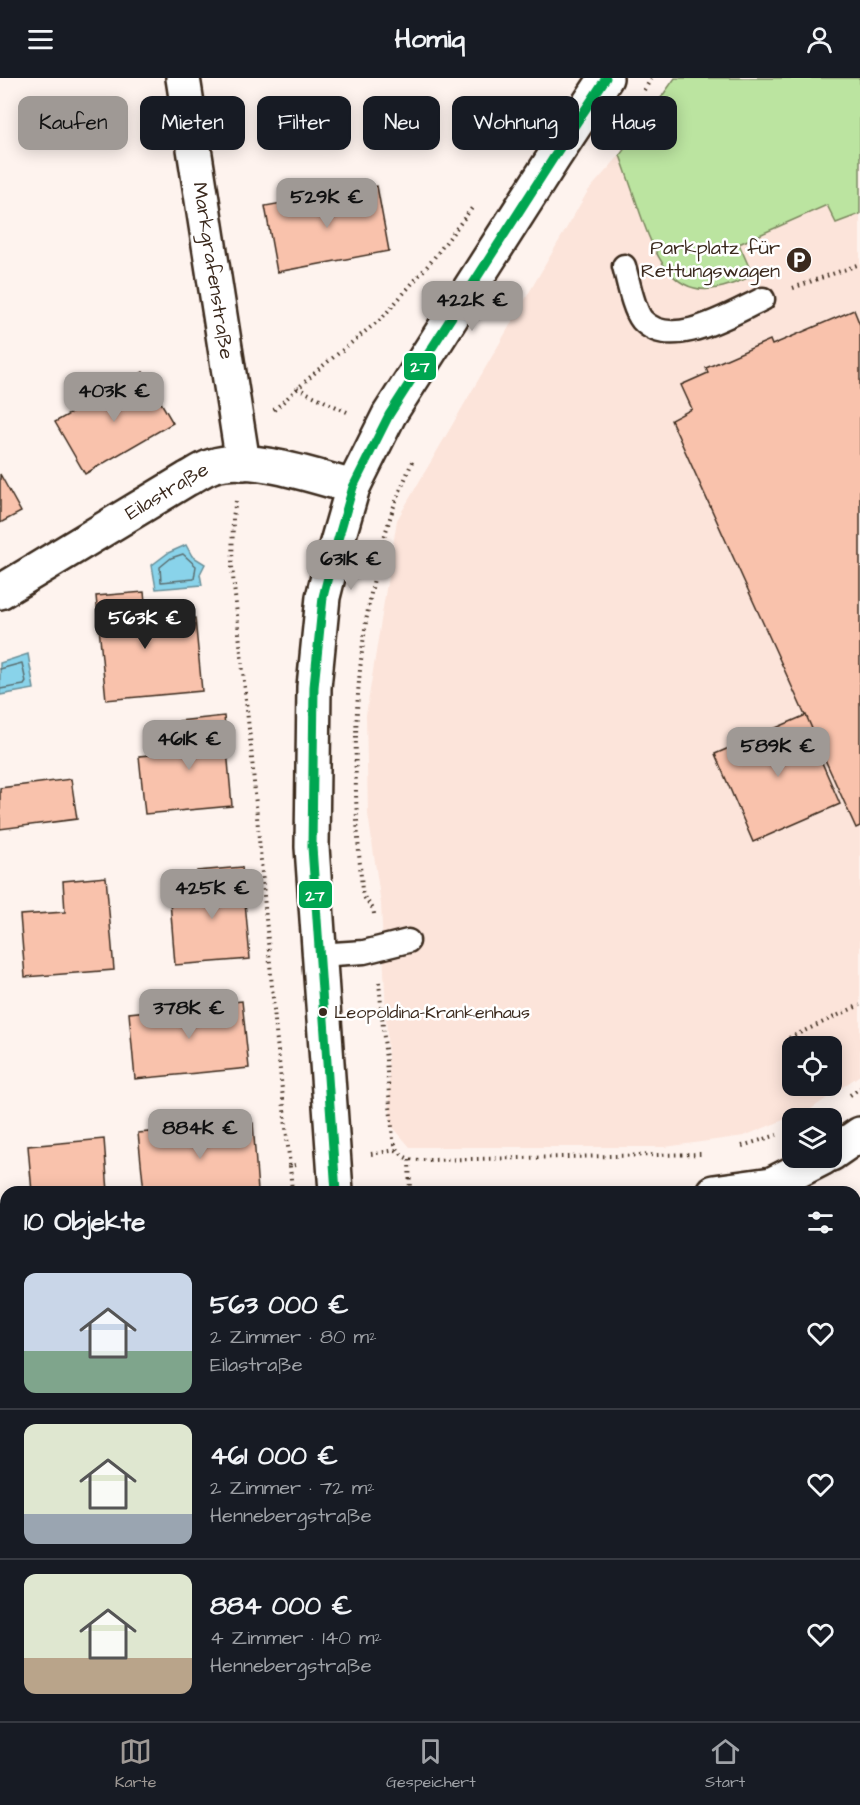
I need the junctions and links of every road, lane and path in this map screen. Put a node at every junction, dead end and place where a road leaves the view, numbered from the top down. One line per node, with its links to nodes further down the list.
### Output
1 (183, 78): 11 (street, Markgrafenstraße)
2 (606, 78): 12 (street)
3 (652, 78): 4 (path)
4 (640, 96)
5 (473, 207): 9 (path)
6 (860, 264): 8 (path)
7 (624, 266): 8 (lane)
8 (763, 299)
9 (273, 411)
10 (415, 455): 15 (path)
11 (243, 463): 12 (street, Eilastraße); 13 (street, Eilastraße); 27 (path)
12 (353, 487): 16 (street)
13 (0, 592)
14 (408, 941): 15 (lane)
15 (376, 949): 16 (lane); 23 (path)
16 (318, 955): 25 (street)
17 (860, 1005): 18 (path)
18 (793, 1036)
19 (782, 1134): 22 (path)
20 (860, 1134): 21 (street)
21 (842, 1146)
22 (736, 1148)
23 (397, 1150): 25 (path); 26 (path)
24 (707, 1154): 26 (path)
25 (334, 1159): 27 (path); 30 (street)
26 (409, 1160): 31 (path)
27 (290, 1166): 29 (path)
28 (807, 1168): 32 (street)
29 (292, 1186)
30 (336, 1186)
31 (410, 1186)
32 (778, 1186)

